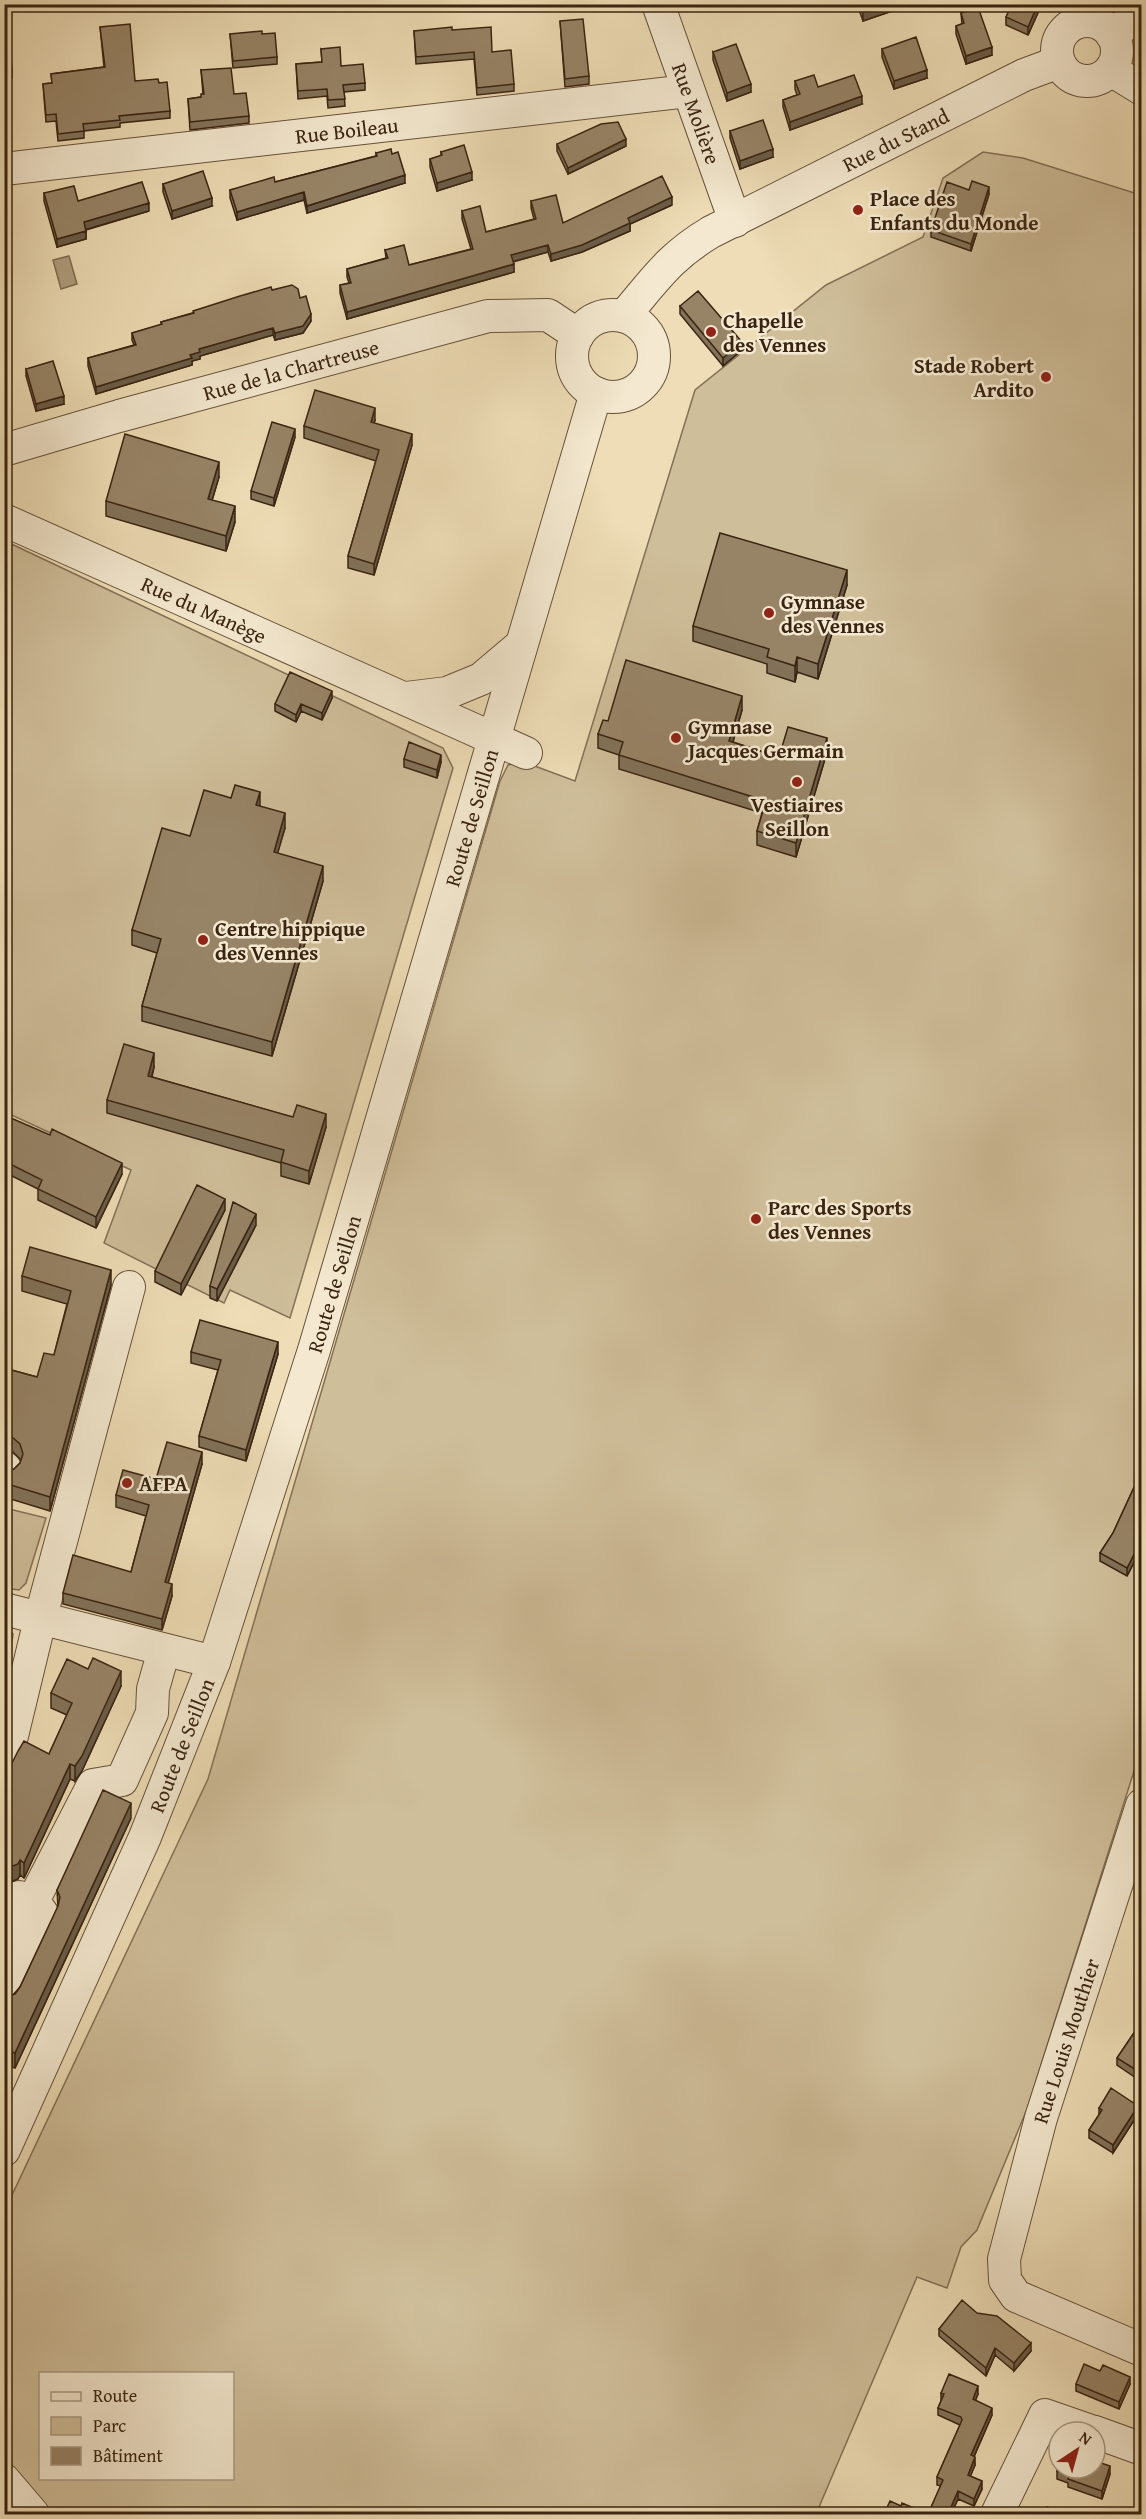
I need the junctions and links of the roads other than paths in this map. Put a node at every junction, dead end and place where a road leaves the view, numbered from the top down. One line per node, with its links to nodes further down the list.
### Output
1 (646, 6): 8 (street, Rue Molière)
2 (1142, 12): 4 (street)
3 (1072, 14): 4 (street); 5 (street)
4 (1112, 35): 6 (street)
5 (1059, 62): 6 (street); 10 (street, Rue du Stand)
6 (1111, 70): 7 (street)
7 (1142, 89)
8 (688, 91): 9 (street, Rue Boileau); 10 (street, Rue Molière)
9 (4, 169)
10 (735, 221): 11 (street)
11 (624, 316): 12 (street); 13 (street)
12 (578, 335): 13 (street); 14 (street, Rue de la Chartreuse)
13 (596, 393): 16 (street, Route de Seillon)
14 (4, 450)
15 (4, 520): 17 (street, Rue du Manège)
16 (520, 646): 17 (street); 18 (street, Route de Seillon)
17 (405, 698): 18 (street, Rue du Manège)
18 (494, 738): 19 (street, Rue du Manège); 24 (street, Route de Seillon)
19 (526, 753)
20 (129, 1287): 22 (street)
21 (4, 1609): 22 (street)
22 (40, 1620): 23 (street); 25 (street)
23 (164, 1650): 24 (street); 27 (street)
24 (214, 1662): 30 (street, Route de Seillon)
25 (4, 1755)
26 (1142, 1805): 31 (street, Rue Louis Mouthier)
27 (33, 1901): 28 (street); 29 (street)
28 (4, 1932)
29 (4, 1994)
30 (4, 2150)
31 (1142, 2350)
32 (1060, 2420): 37 (street)
33 (1107, 2436): 34 (street)
34 (1142, 2449)
35 (4, 2480): 36 (street)
36 (33, 2514)
37 (997, 2514)

